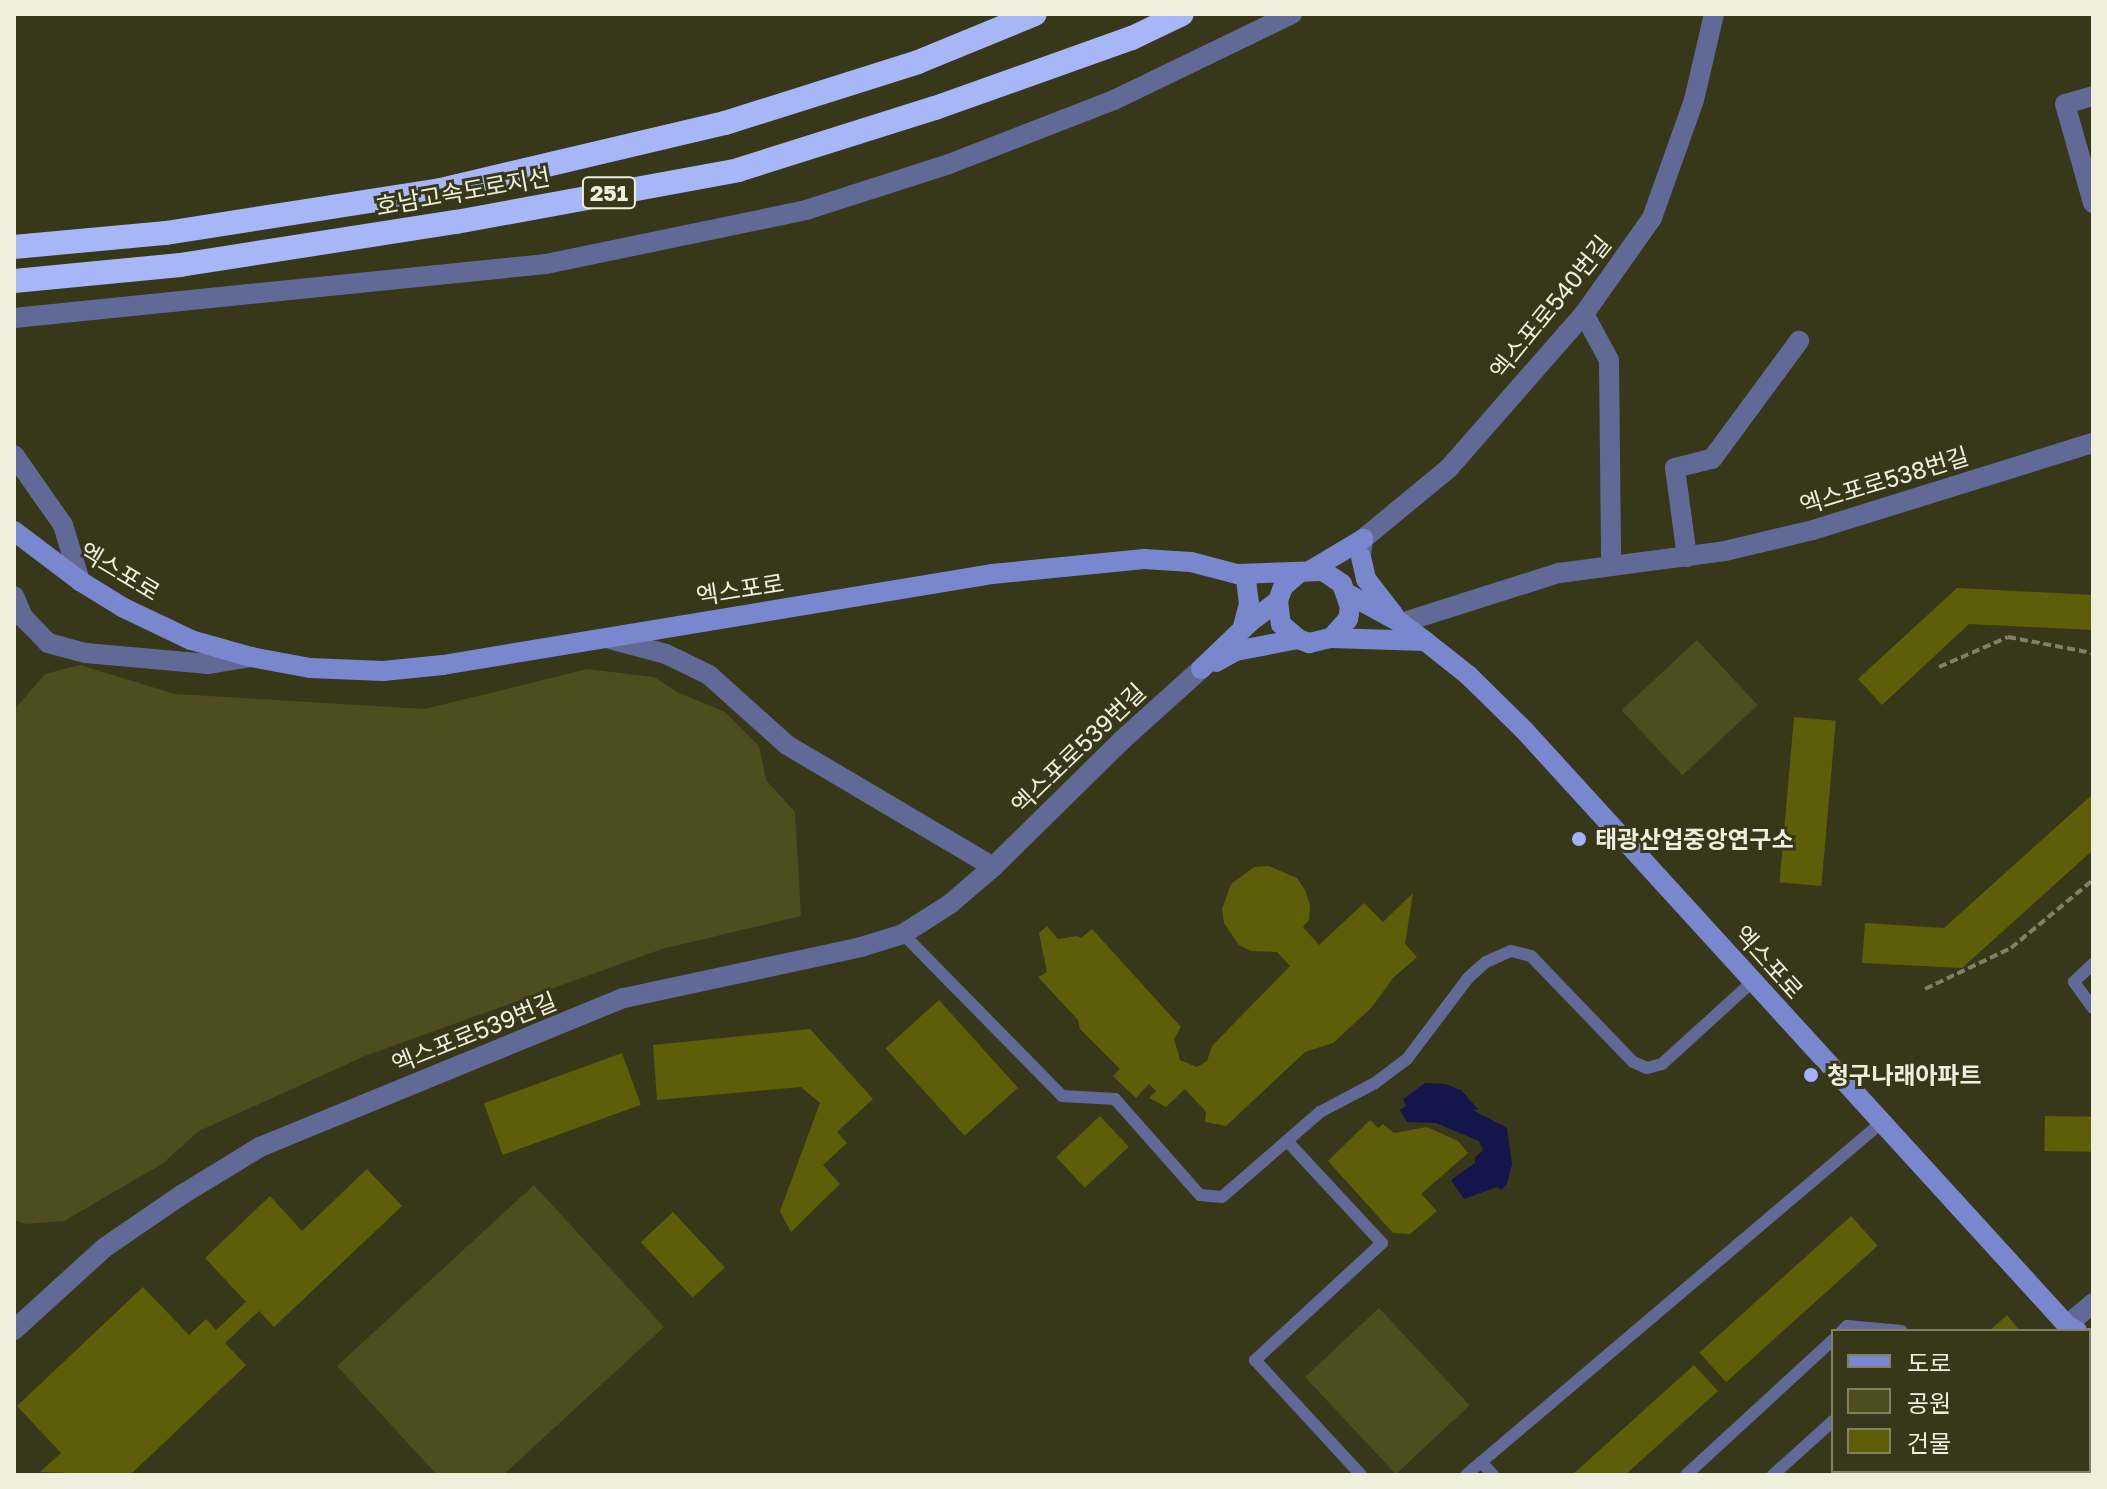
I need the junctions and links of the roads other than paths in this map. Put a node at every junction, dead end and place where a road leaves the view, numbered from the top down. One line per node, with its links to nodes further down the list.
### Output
1 (1035, 14): 7 (highway, 호남고속도로지선 / 251)
2 (1182, 14): 8 (highway, 호남고속도로지선 / 251)
3 (1292, 14): 10 (street)
4 (1714, 14): 9 (street, 엑스포로540번길)
5 (2093, 96): 6 (street)
6 (2093, 203)
7 (14, 247)
8 (14, 281)
9 (1584, 314): 15 (street, 엑스포로540번길); 17 (street)
10 (14, 318)
11 (1799, 341): 16 (street)
12 (2093, 443): 16 (street, 엑스포로538번길)
13 (14, 455): 20 (street)
14 (14, 531): 20 (main road, 엑스포로)
15 (1362, 548): 18 (main road); 21 (main road); 24 (main road)
16 (1687, 557): 17 (street, 엑스포로538번길)
17 (1611, 566): 24 (street, 엑스포로538번길)
18 (1305, 571): 19 (main road); 21 (main road); 23 (main road)
19 (1242, 577): 23 (main road); 25 (main road); 27 (main road, 엑스포로)
20 (80, 581): 31 (main road, 엑스포로)
21 (1345, 589): 24 (main road); 26 (main road)
22 (14, 596): 31 (street, 엑스포로)
23 (1278, 599): 25 (main road); 28 (main road)
24 (1401, 623): 29 (main road); 30 (main road, 엑스포로)
25 (1242, 630): 32 (main road)
26 (1331, 638): 28 (main road); 29 (main road)
27 (610, 639): 31 (main road, 엑스포로); 33 (street)
28 (1298, 639): 32 (main road)
29 (1368, 640): 30 (main road)
30 (1425, 641): 36 (main road, 엑스포로)
31 (251, 657)
32 (1201, 669): 33 (street, 엑스포로539번길)
33 (993, 867): 34 (street, 엑스포로539번길)
34 (903, 934): 39 (lane); 44 (street, 엑스포로539번길)
35 (2093, 964): 37 (lane)
36 (1752, 982): 38 (main road, 엑스포로); 39 (lane)
37 (2093, 1008)
38 (1881, 1123): 43 (main road, 엑스포로); 47 (lane)
39 (1288, 1142): 48 (lane)
40 (2093, 1303): 43 (street)
41 (1844, 1329): 42 (lane)
42 (1880, 1329)
43 (2070, 1329)
44 (14, 1330)
45 (1831, 1342): 51 (lane)
46 (1831, 1423): 52 (lane)
47 (1481, 1462): 49 (lane); 50 (lane)
48 (1361, 1475)
49 (1466, 1475)
50 (1493, 1475)
51 (1686, 1475)
52 (1773, 1475)

